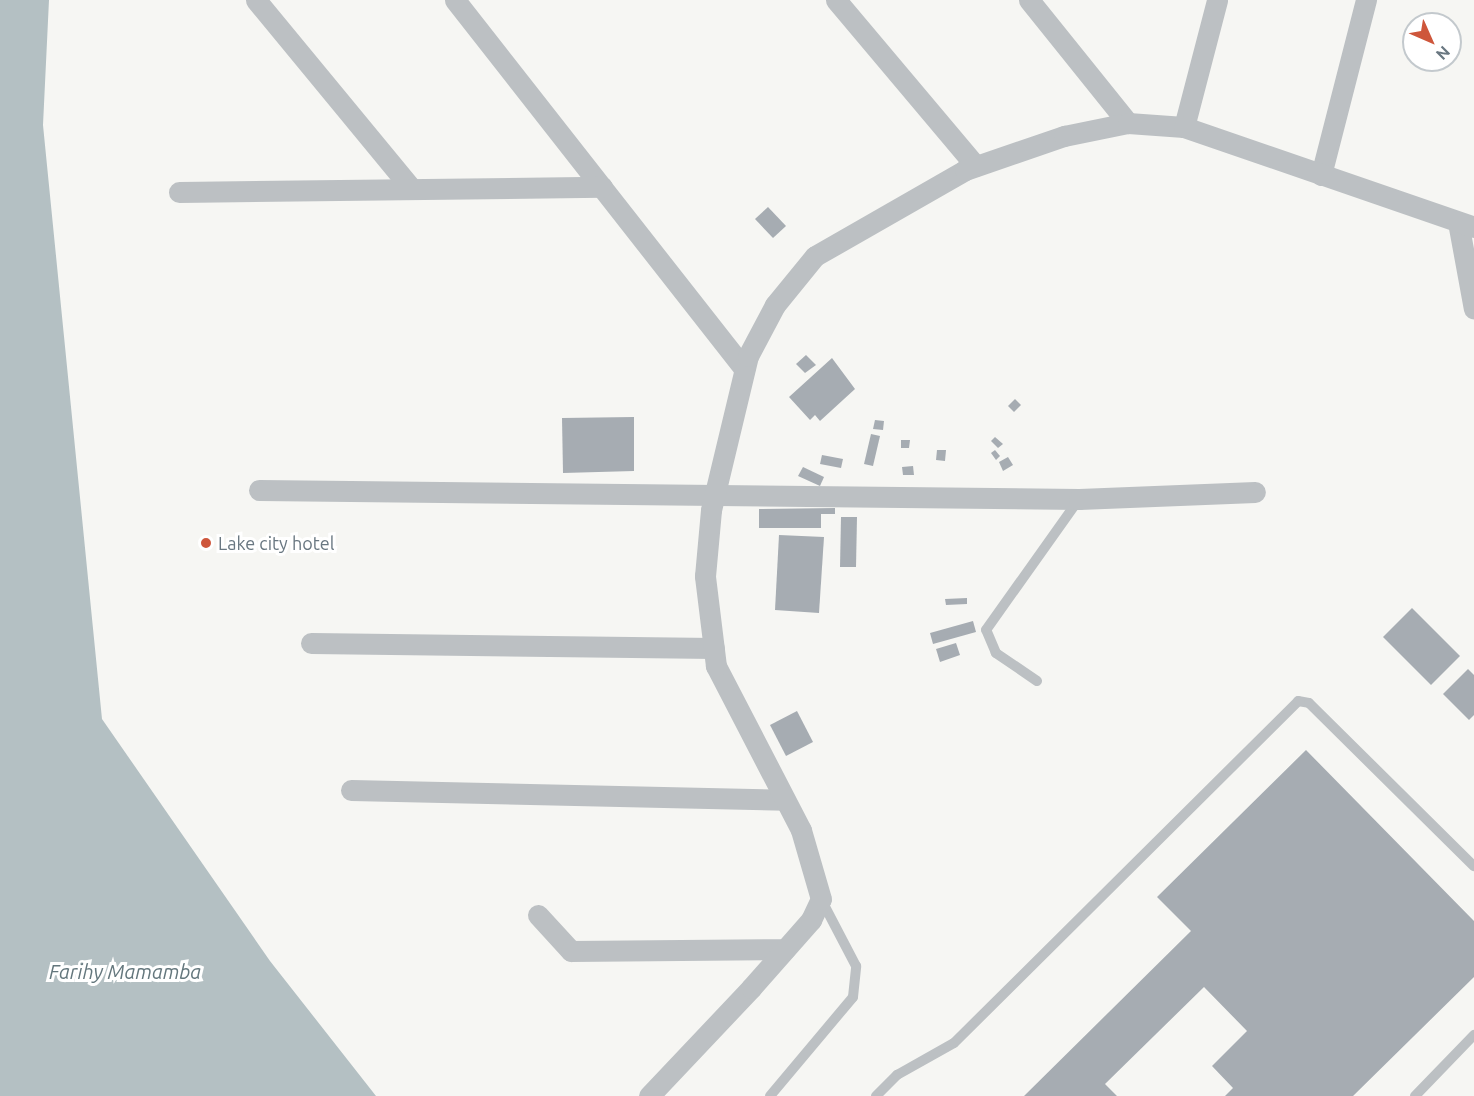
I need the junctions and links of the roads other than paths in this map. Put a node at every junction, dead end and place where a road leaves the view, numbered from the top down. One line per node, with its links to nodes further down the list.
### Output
1 (256, 0): 13 (street)
2 (455, 0): 12 (street)
3 (836, 0): 10 (street)
4 (1029, 0): 7 (street)
5 (1217, 0): 9 (street)
6 (1366, 0): 11 (street)
7 (1048, 10): 8 (street)
8 (1128, 123): 9 (street); 10 (street)
9 (1185, 127): 11 (street)
10 (976, 166): 17 (street)
11 (1321, 176): 15 (street)
12 (602, 187): 13 (street); 17 (street)
13 (412, 189): 14 (street)
14 (179, 192)
15 (1470, 223): 16 (street)
16 (1474, 309)
17 (744, 369): 19 (street)
18 (259, 490): 19 (street)
19 (715, 492): 21 (street); 23 (street)
20 (1255, 492): 21 (street)
21 (1079, 499): 24 (lane)
22 (311, 643): 23 (street)
23 (714, 648): 26 (street)
24 (1036, 681)
25 (351, 790): 26 (street)
26 (785, 800): 28 (street)
27 (1474, 866): 34 (lane)
28 (821, 899): 30 (street); 33 (lane)
29 (538, 915): 30 (street)
30 (785, 949): 32 (street)
31 (1474, 1035): 35 (lane)
32 (649, 1096)
33 (770, 1096)
34 (876, 1096)
35 (1414, 1096)

